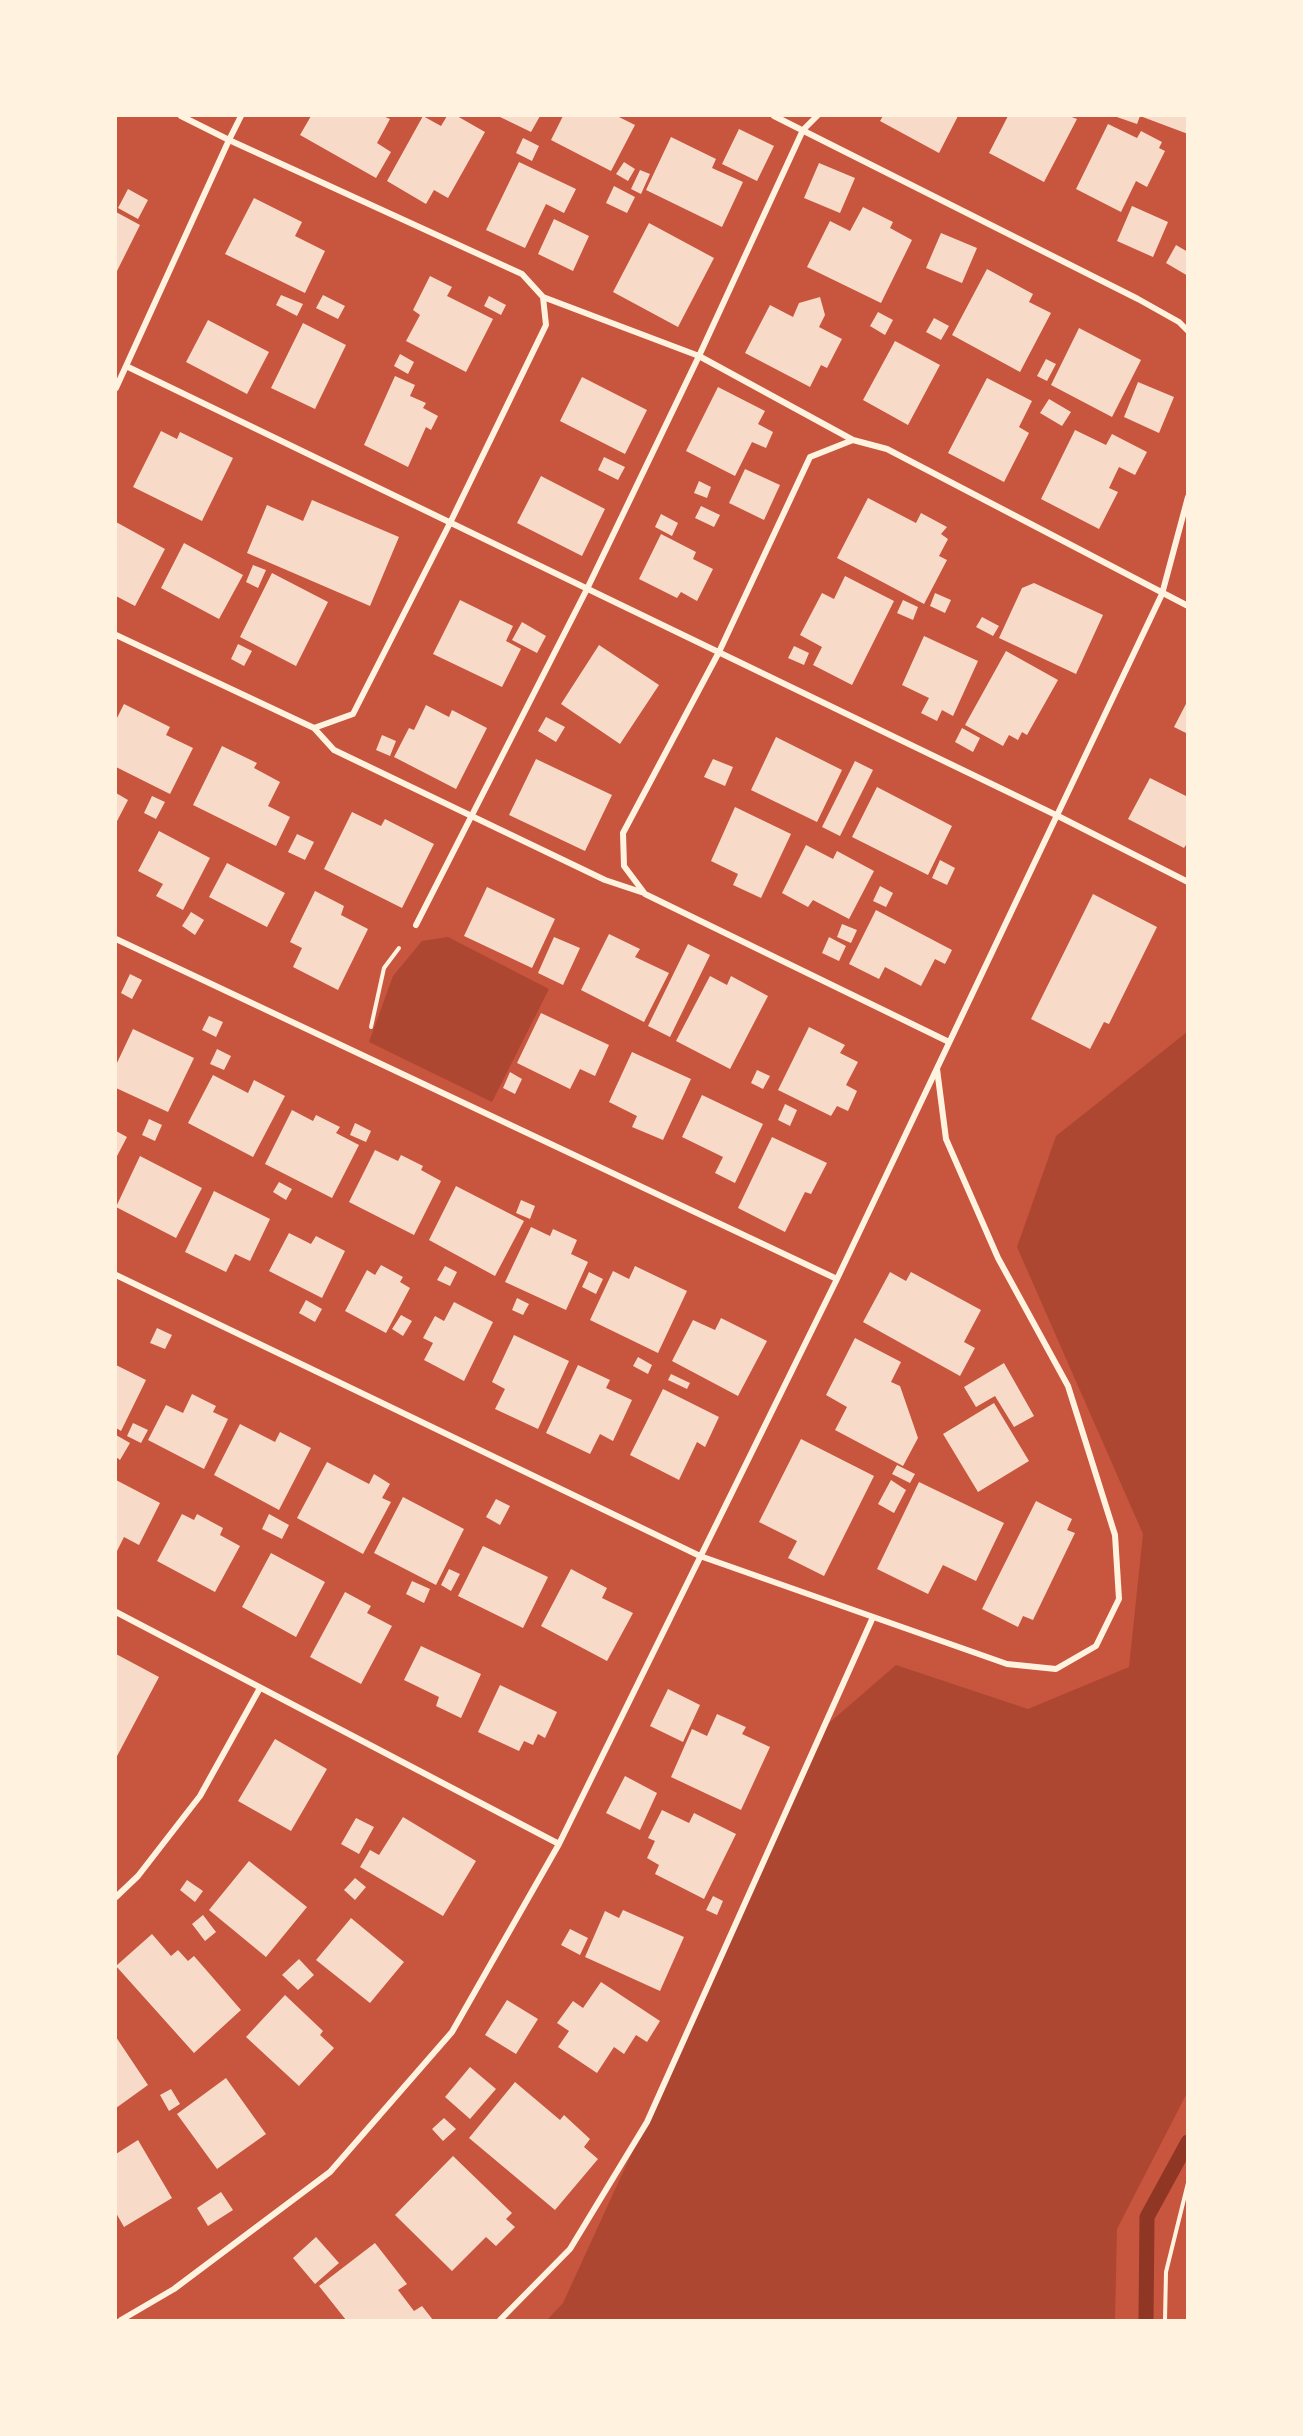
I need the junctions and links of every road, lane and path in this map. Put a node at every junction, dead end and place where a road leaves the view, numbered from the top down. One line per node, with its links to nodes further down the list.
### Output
1 (181, 116): 6 (street)
2 (241, 116): 6 (street)
3 (774, 116): 5 (street)
4 (817, 116): 5 (street)
5 (803, 130): 8 (street); 9 (street)
6 (229, 140): 7 (street); 10 (street)
7 (543, 297): 9 (street); 14 (street)
8 (1188, 331)
9 (699, 356): 12 (street); 15 (street)
10 (126, 366): 11 (street); 14 (street)
11 (116, 388)
12 (853, 440): 16 (street); 19 (street)
13 (1188, 497): 16 (street)
14 (450, 523): 15 (street); 20 (street)
15 (587, 589): 19 (street); 22 (street)
16 (1162, 594): 17 (street); 21 (street)
17 (1188, 606)
18 (116, 635): 20 (street)
19 (719, 652): 21 (street); 24 (street)
20 (314, 728): 22 (street)
21 (1058, 816): 23 (street); 27 (street)
22 (471, 817): 24 (street); 25 (street)
23 (1188, 882)
24 (645, 894): 27 (street)
25 (416, 925): 28 (path)
26 (116, 939): 28 (street)
27 (949, 1042): 29 (street)
28 (364, 1057): 31 (street)
29 (937, 1069): 31 (street); 34 (street)
30 (116, 1275): 32 (street)
31 (837, 1279): 32 (street)
32 (700, 1556): 34 (street); 36 (street)
33 (116, 1612): 35 (street)
34 (873, 1617): 40 (street)
35 (260, 1688): 36 (street); 37 (street)
36 (559, 1844): 39 (street)
37 (116, 1897)
38 (1188, 2183): 41 (path)
39 (121, 2320)
40 (500, 2320)
41 (1166, 2320)

